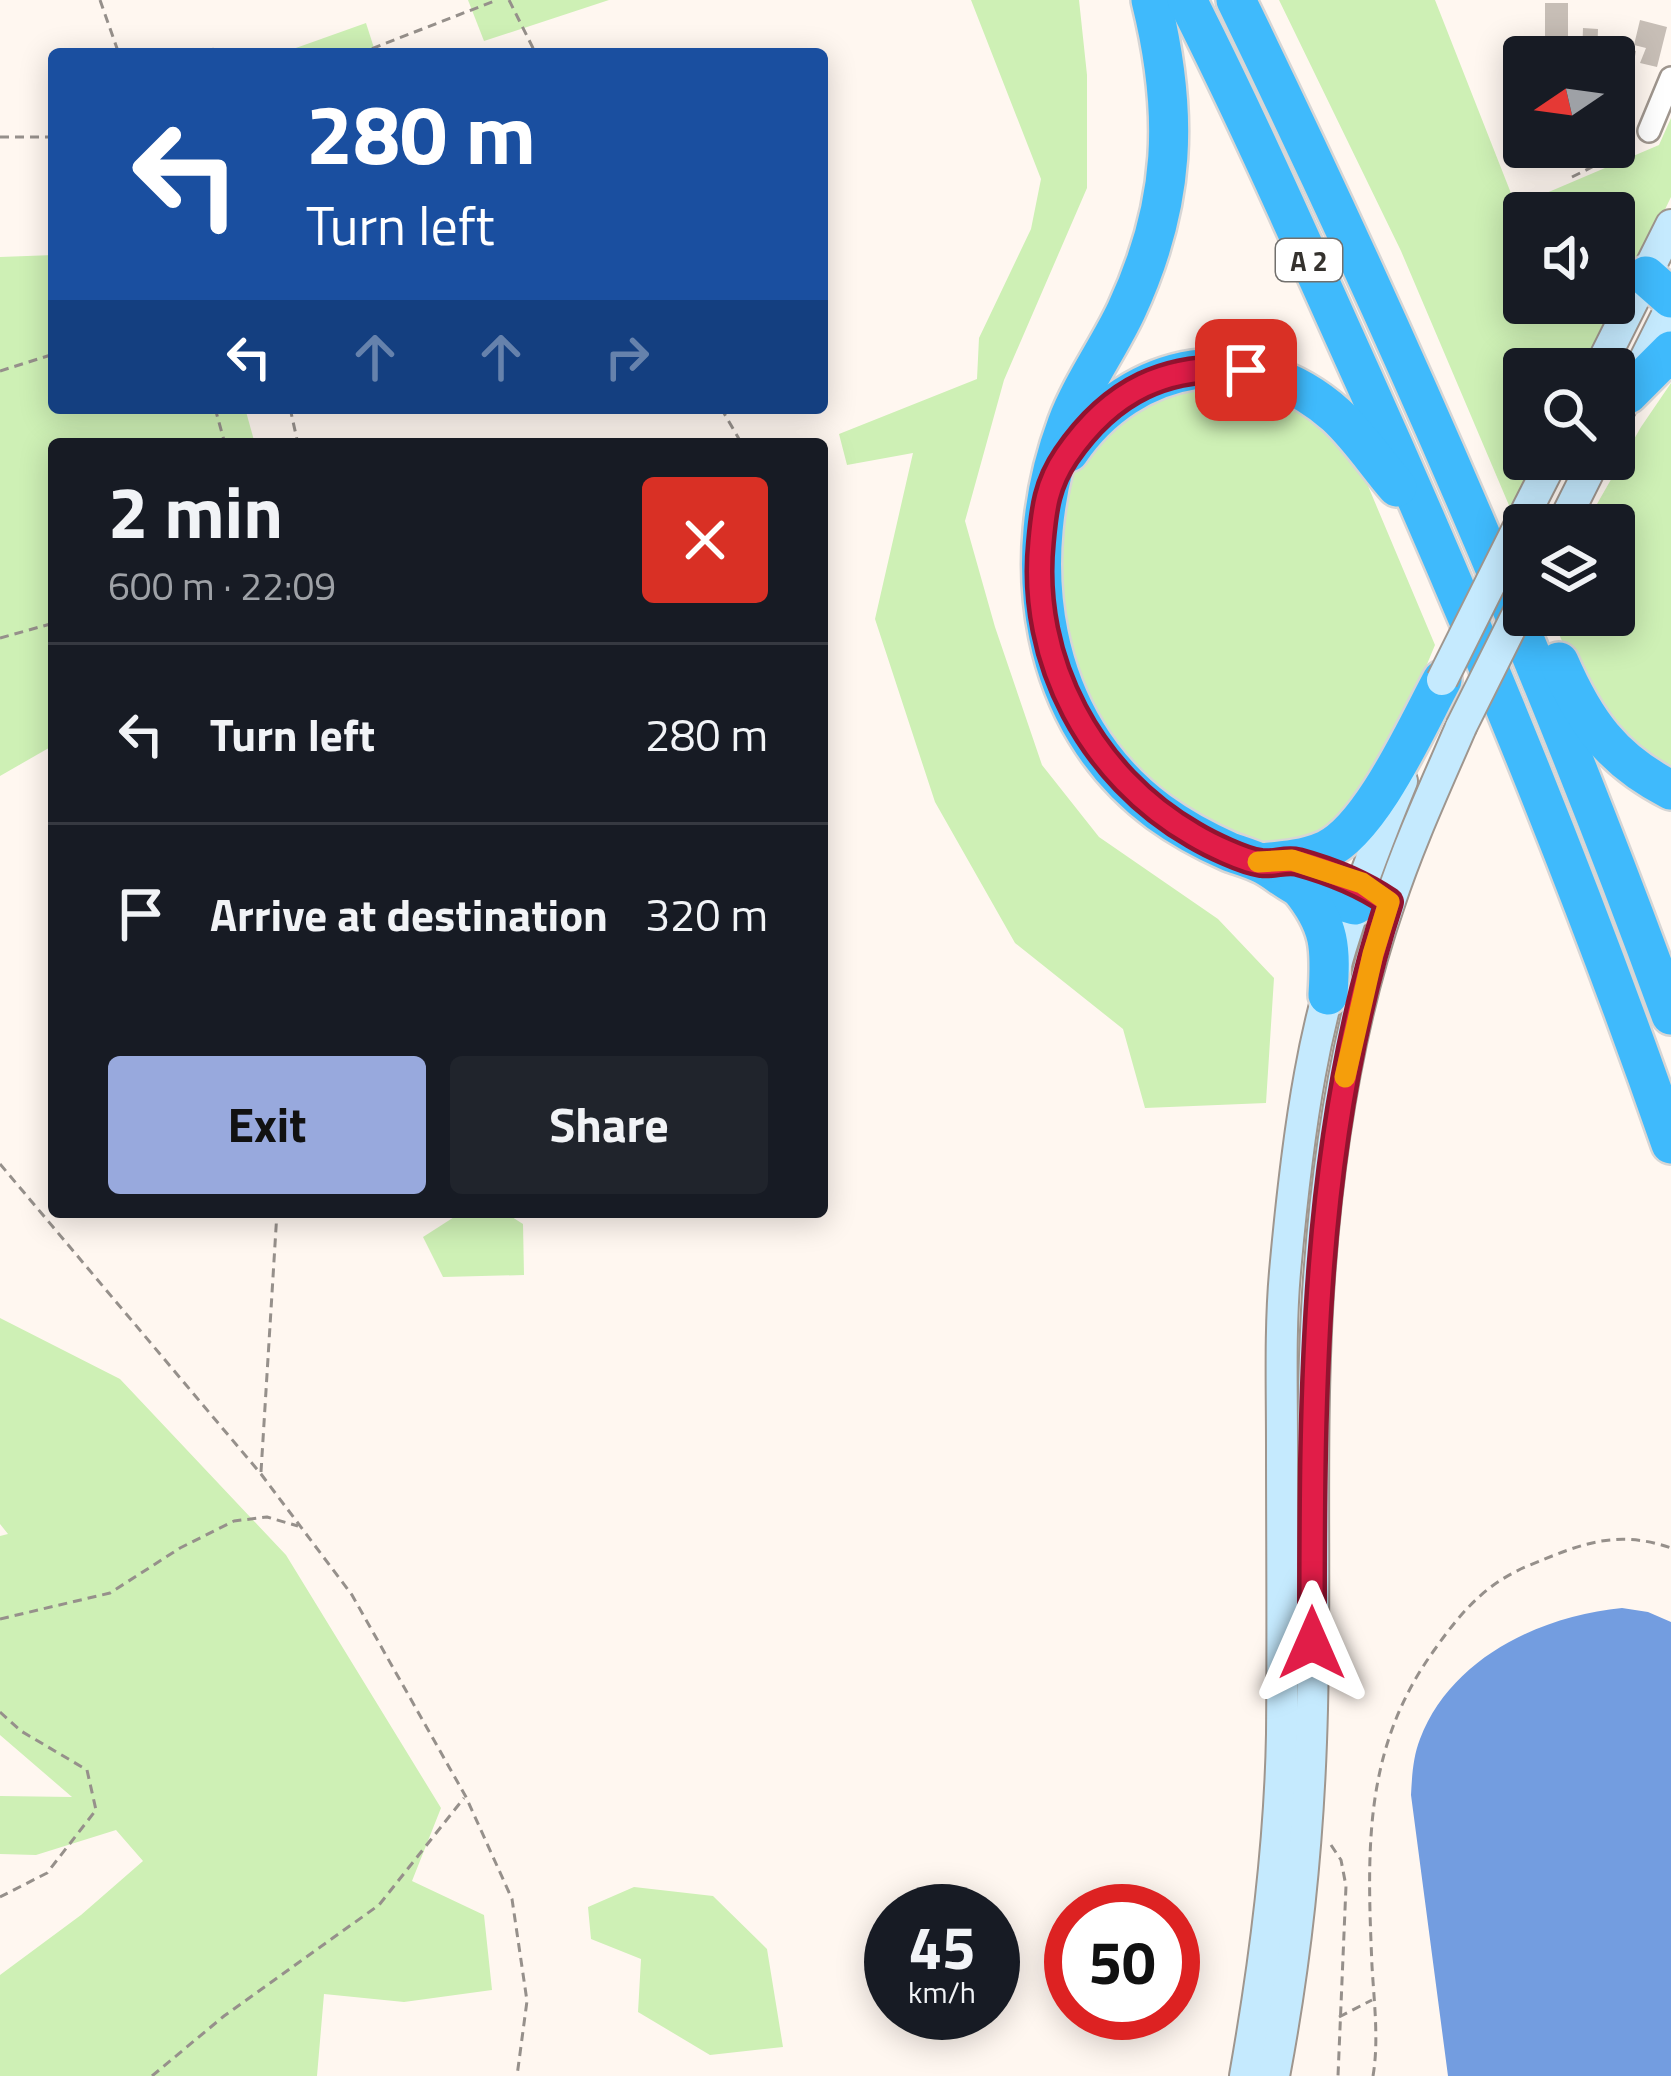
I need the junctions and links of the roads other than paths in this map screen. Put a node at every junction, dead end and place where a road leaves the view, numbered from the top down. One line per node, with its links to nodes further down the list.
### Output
1 (1151, 0): 13 (highway)
2 (1186, 0): 15 (highway, A 2)
3 (1237, 0): 16 (highway, A 2)
4 (1671, 78): 5 (street)
5 (1649, 131)
6 (1671, 224): 7 (main road)
7 (1663, 286): 10 (main road)
8 (1671, 307): 11 (main road)
9 (1671, 351): 12 (highway)
10 (1635, 361)
11 (1635, 374)
12 (1635, 388)
13 (1052, 476): 15 (highway); 22 (highway)
14 (1542, 480): 20 (main road, bridge)
15 (1427, 522): 26 (highway, A 2)
16 (1503, 564)
17 (1503, 624): 23 (main road, bridge)
18 (1532, 636): 25 (highway, A 2)
19 (1547, 636): 21 (highway)
20 (1442, 680): 22 (highway); 23 (main road)
21 (1671, 790)
22 (1284, 870): 23 (highway); 24 (highway)
23 (1369, 897): 24 (main road); 28 (main road)
24 (1328, 995): 27 (main road)
25 (1671, 1015)
26 (1671, 1144)
27 (1245, 2076)
28 (1274, 2076)

